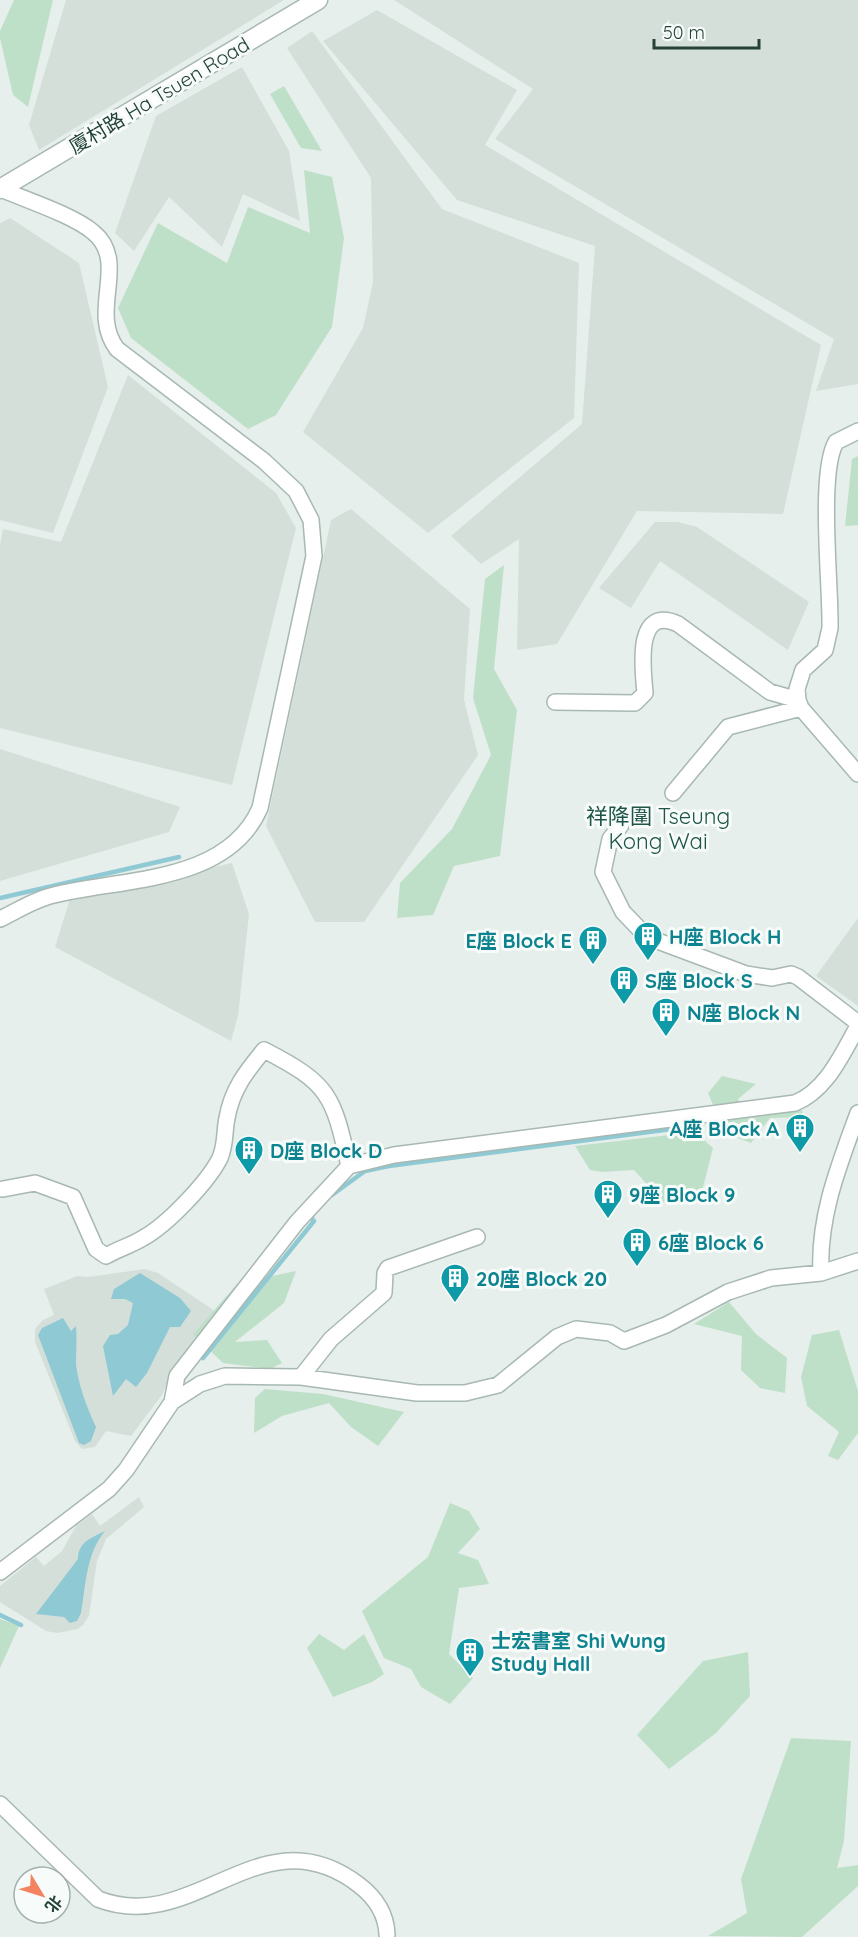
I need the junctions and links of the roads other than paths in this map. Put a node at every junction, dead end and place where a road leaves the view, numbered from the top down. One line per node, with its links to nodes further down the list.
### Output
1 (318, 0): 2 (street, 廈村路 Ha Tsuen Road)
2 (0, 189): 9 (street)
3 (858, 431): 5 (street)
4 (555, 702): 5 (street)
5 (799, 704): 6 (street); 7 (street)
6 (858, 774)
7 (673, 793)
8 (621, 825): 10 (street)
9 (0, 919)
10 (858, 1024): 12 (street)
11 (858, 1113): 16 (street)
12 (349, 1166): 13 (street); 18 (street)
13 (3, 1189)
14 (477, 1237): 17 (street)
15 (858, 1260): 16 (street)
16 (821, 1273): 17 (street)
17 (301, 1377): 18 (street)
18 (172, 1402): 19 (street)
19 (0, 1572)
20 (0, 1804): 22 (street)
21 (217, 1901): 23 (street)
22 (151, 1921)
23 (387, 1934)

